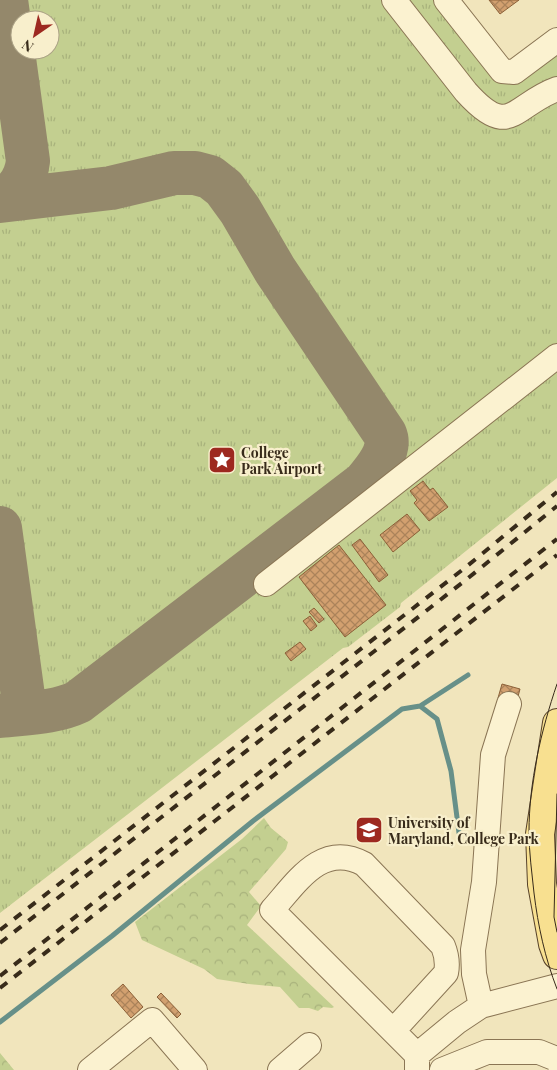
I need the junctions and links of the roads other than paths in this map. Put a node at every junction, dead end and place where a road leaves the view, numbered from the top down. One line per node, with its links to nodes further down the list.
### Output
1 (394, 0): 4 (street)
2 (446, 0): 3 (street)
3 (557, 40)
4 (557, 89)
5 (557, 356): 6 (street)
6 (266, 584)
7 (509, 704): 11 (street)
8 (557, 723): 9 (main road)
9 (557, 955)
10 (557, 986): 11 (street)
11 (481, 1006): 15 (street)
12 (393, 1031): 12 (street); 15 (street)
13 (309, 1045): 18 (street)
14 (557, 1062): 19 (street)
15 (417, 1063)
16 (90, 1070): 17 (street)
17 (195, 1070)
18 (280, 1070)
19 (442, 1070)

